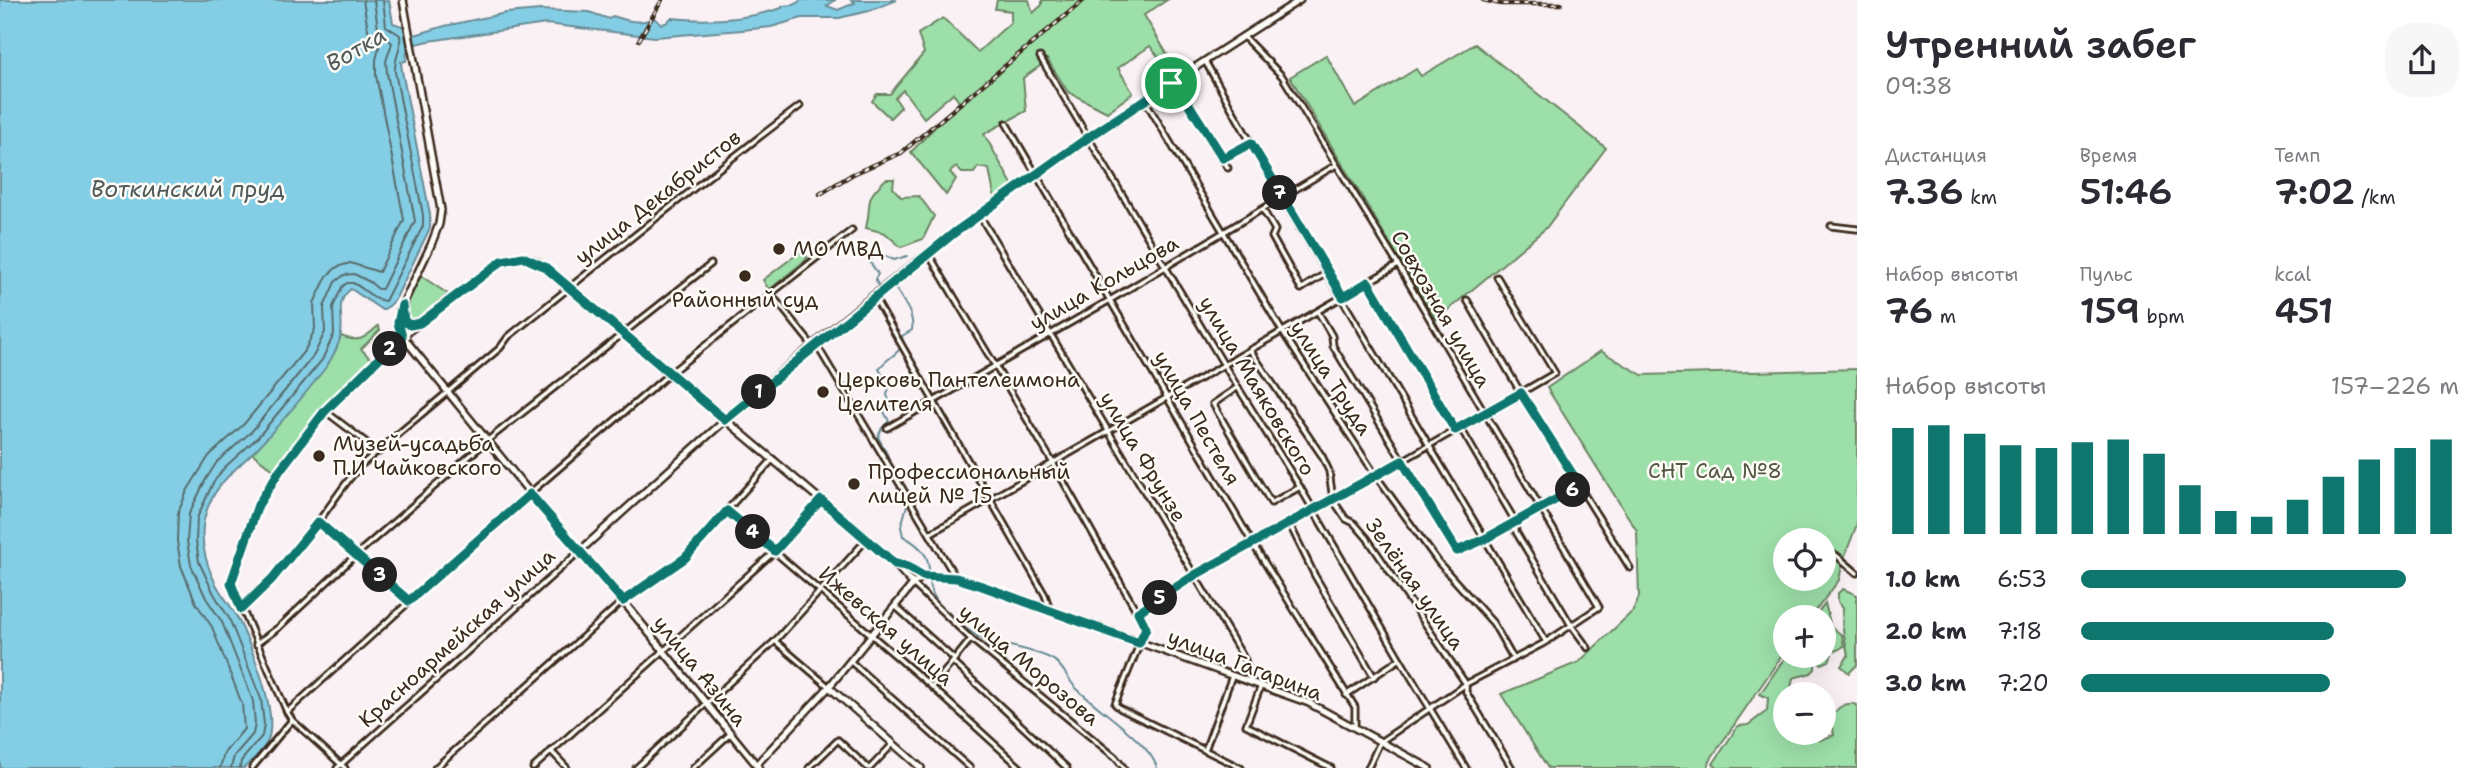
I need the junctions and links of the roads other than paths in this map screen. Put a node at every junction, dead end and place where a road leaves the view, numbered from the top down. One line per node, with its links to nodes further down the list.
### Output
1 (404, 0): 36 (main road)
2 (1300, 0): 3 (main road, Красноармейская улица)
3 (1243, 36): 5 (main road, Красноармейская улица); 13 (street, Совхозная улица)
4 (1040, 57): 10 (street, улица Маяковского)
5 (1205, 61): 6 (main road, Красноармейская улица); 11 (street)
6 (1174, 81): 7 (main road, Красноармейская улица); 12 (street)
7 (1146, 100): 10 (main road, Красноармейская улица); 22 (street, улица Труда)
8 (800, 106): 30 (street, улица Декабристов)
9 (1006, 123): 15 (street, улица Пестеля)
10 (1089, 137): 15 (main road, Красноармейская улица); 25 (street, улица Маяковского)
11 (1251, 143): 12 (street); 16 (street)
12 (1223, 158): 14 (street)
13 (1336, 165): 16 (street, улица Кольцова); 26 (street, Совхозная улица)
14 (1228, 168)
15 (1037, 175): 18 (main road, Красноармейская улица); 34 (street, улица Пестеля)
16 (1282, 198): 17 (street, улица Кольцова); 27 (street)
17 (1263, 210): 22 (street, улица Кольцова); 27 (street)
18 (979, 216): 23 (main road, Красноармейская улица); 40 (street, улица Фрунзе)
19 (1831, 226): 20 (street)
20 (1857, 229)
21 (852, 230): 31 (street)
22 (1223, 231): 25 (street, улица Кольцова); 39 (street, улица Труда)
23 (928, 253): 32 (main road, Красноармейская улица); 45 (street)
24 (711, 264): 41 (street)
25 (1166, 265): 34 (street, улица Кольцова); 46 (street, улица Маяковского)
26 (1398, 265): 29 (street); 54 (street, Совхозная улица)
27 (1328, 272): 33 (street)
28 (1497, 277): 50 (street)
29 (1368, 282): 33 (street); 57 (street)
30 (570, 287): 38 (main road); 41 (main road); 49 (street, улица Декабристов)
31 (771, 294): 43 (street); 47 (street)
32 (874, 297): 43 (main road, Красноармейская улица); 52 (street)
33 (1343, 297): 37 (street); 60 (street)
34 (1110, 300): 40 (street, улица Кольцова); 51 (street, улица Пестеля)
35 (1467, 300): 50 (street)
36 (402, 305): 38 (main road); 42 (main road)
37 (1318, 312): 39 (street); 63 (street)
38 (420, 323): 42 (main road)
39 (1282, 331): 44 (street); 65 (street, улица Труда)
40 (1049, 333): 45 (street, улица Кольцова); 58 (street, улица Фрунзе)
41 (622, 334): 47 (main road); 59 (street)
42 (402, 336): 49 (main road, улица Азина); 53 (street)
43 (815, 346): 55 (main road, Красноармейская улица); 78 (street)
44 (1250, 350): 46 (street); 71 (street)
45 (996, 365): 52 (street, улица Кольцова); 64 (street)
46 (1224, 365): 48 (street, улица Маяковского); 51 (street)
47 (669, 374): 55 (main road); 68 (street)
48 (1238, 387): 67 (street, улица Маяковского); 67 (street)
49 (449, 392): 59 (main road, улица Азина); 61 (street, улица Декабристов)
50 (1521, 393): 54 (street); 66 (street)
51 (1167, 397): 58 (street); 81 (street, улица Пестеля)
52 (935, 400): 56 (street, улица Кольцова); 69 (street)
53 (325, 411): 61 (street); 97 (street)
54 (1485, 414): 57 (street); 72 (street, Совхозная улица)
55 (725, 420): 62 (main road); 82 (main road, Красноармейская улица)
56 (887, 428)
57 (1455, 430): 60 (street); 75 (street)
58 (1109, 431): 64 (street); 89 (street, улица Фрунзе)
59 (488, 440): 68 (main road, улица Азина); 84 (street)
60 (1430, 445): 63 (street); 80 (street)
61 (379, 452): 76 (street, улица Декабристов)
62 (773, 459): 70 (main road); 73 (street)
63 (1402, 461): 65 (street); 80 (street)
64 (1053, 463): 69 (street); 99 (street)
65 (1376, 477): 71 (street); 109 (street, улица Труда)
66 (1580, 486): 72 (street); 87 (street)
67 (1300, 487): 74 (street, улица Маяковского)
68 (530, 494): 82 (main road, улица Азина); 94 (street)
69 (991, 499): 78 (street); 98 (street)
70 (821, 500): 79 (main road); 83 (street)
71 (1333, 500): 74 (street); 116 (street, Зелёная улица)
72 (1540, 508): 75 (street); 100 (street, Совхозная улица)
73 (727, 511): 83 (street, Ижевская улица); 95 (street)
74 (1313, 511): 77 (street); 110 (street, улица Маяковского)
75 (1516, 521): 80 (street); 100 (street)
76 (318, 522): 84 (street); 97 (street, улица Декабристов)
77 (1290, 524): 81 (street); 114 (street)
78 (931, 533): 91 (street)
79 (867, 539): 86 (main road); 93 (street)
80 (1485, 539): 104 (street)
81 (1253, 544): 89 (street); 120 (street, улица Пестеля)
82 (580, 551): 95 (main road, улица Азина); 131 (street, Красноармейская улица)
83 (775, 551): 93 (street, Ижевская улица); 108 (street)
84 (357, 554): 94 (street); 106 (street)
85 (1836, 555): 88 (street)
86 (895, 564): 90 (main road, улица Гагарина); 92 (main road)
87 (1630, 568)
88 (1857, 573)
89 (1195, 575): 99 (street); 115 (street, улица Фрунзе)
90 (923, 576): 91 (main road, улица Гагарина); 92 (main road)
91 (956, 578): 98 (main road, улица Гагарина)
92 (913, 584): 96 (main road); 102 (street, улица Морозова)
93 (821, 591): 101 (street, Ижевская улица); 103 (street)
94 (409, 601): 123 (street)
95 (623, 601): 108 (main road, улица Азина); 135 (street)
96 (895, 606): 101 (main road); 112 (street)
97 (241, 609): 106 (street)
98 (1050, 610): 105 (main road, улица Гагарина)
99 (1138, 612): 105 (street)
100 (1571, 625): 104 (street); 107 (street)
101 (872, 634): 111 (main road); 119 (street, Ижевская улица)
102 (971, 639): 112 (street); 146 (street, улица Морозова)
103 (775, 641): 118 (street); 121 (street)
104 (1546, 642): 109 (street)
105 (1139, 643): 113 (main road, улица Гагарина); 129 (street)
106 (256, 644): 123 (street)
107 (1588, 648)
108 (663, 650): 121 (main road, улица Азина); 130 (street)
109 (1513, 658): 116 (street)
110 (1400, 659): 114 (street); 122 (street, улица Маяковского)
111 (850, 661): 118 (main road); 143 (street)
112 (953, 661): 119 (street); 145 (street)
113 (1233, 675): 115 (main road, улица Гагарина); 129 (street)
114 (1374, 677): 120 (street)
115 (1251, 682): 117 (main road, улица Гагарина)
116 (1466, 684): 122 (street); 152 (street, Зелёная улица)
117 (1261, 686): 125 (main road, улица Гагарина); 148 (street)
118 (829, 687): 128 (main road); 132 (main road)
119 (932, 687): 144 (street, Ижевская улица)
120 (1346, 695): 125 (street, улица Пестеля)
121 (706, 704): 126 (main road, улица Азина); 138 (street)
122 (1429, 708): 127 (street); 151 (street, улица Маяковского)
123 (287, 712): 124 (street)
124 (292, 720): 131 (street); 133 (street)
125 (1355, 729): 127 (main road, улица Гагарина)
126 (731, 733): 132 (main road, улица Азина); 139 (street)
127 (1380, 742): 149 (street); 150 (main road, улица Гагарина)
128 (893, 744): 141 (street); 142 (main road)
129 (1205, 750): 147 (street)
130 (551, 751): 136 (street); 137 (street)
131 (338, 766): 134 (street)
132 (756, 767)
133 (252, 768)
134 (345, 768)
135 (435, 768)
136 (533, 768)
137 (567, 768)
138 (636, 768)
139 (693, 768)
140 (809, 768): 141 (street)
141 (871, 768)
142 (921, 768)
143 (970, 768)
144 (1021, 768)
145 (1067, 768)
146 (1124, 768)
147 (1241, 768)
148 (1331, 768)
149 (1368, 768)
150 (1429, 768)
151 (1466, 768)
152 (1513, 768)

